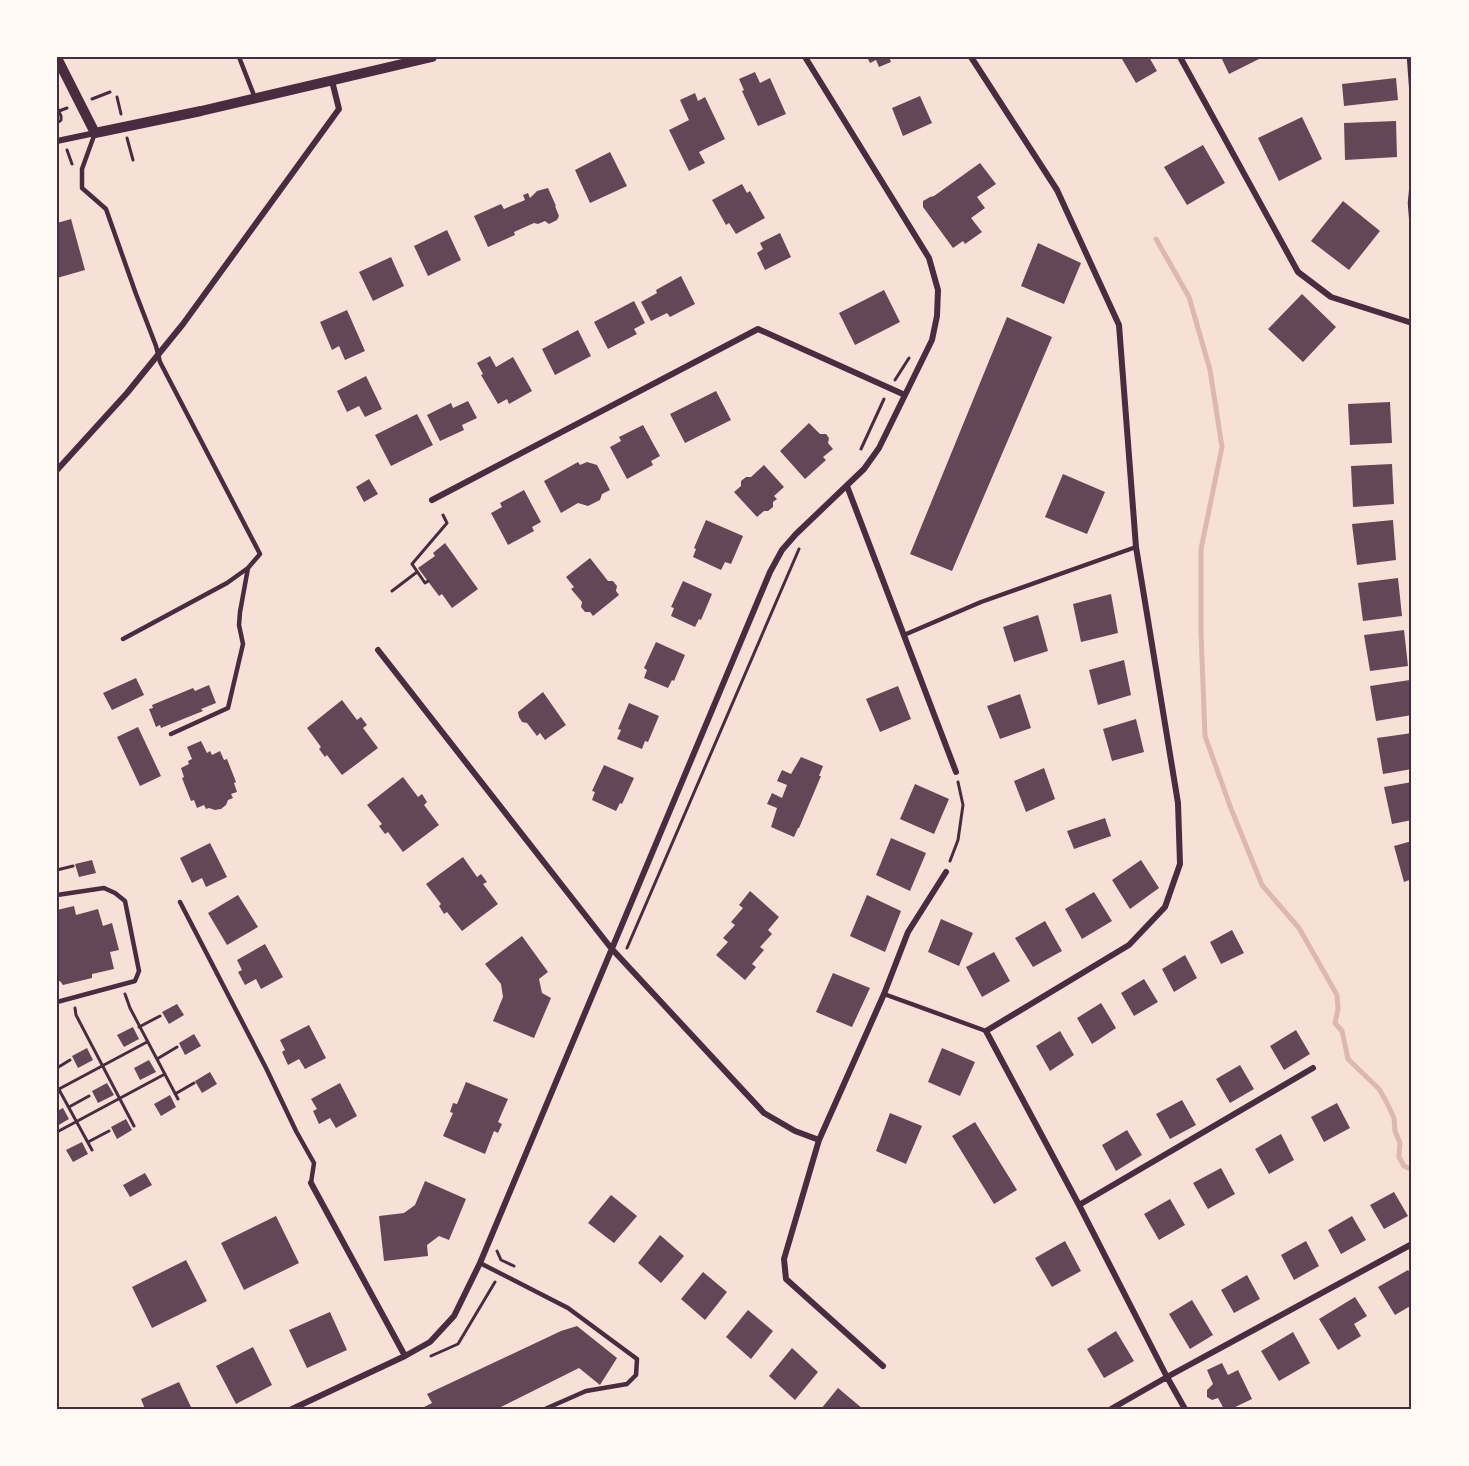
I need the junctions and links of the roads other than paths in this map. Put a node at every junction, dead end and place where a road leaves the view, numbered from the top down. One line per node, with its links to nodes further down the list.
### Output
1 (239, 57): 10 (lane)
2 (432, 57): 8 (street)
3 (805, 57): 18 (street)
4 (970, 57): 22 (street)
5 (1180, 57): 16 (street)
6 (1409, 57): 11 (lane)
7 (57, 58): 12 (street)
8 (409, 60): 9 (street)
9 (332, 81): 10 (street); 17 (street)
10 (255, 98): 12 (street)
11 (1412, 98)
12 (94, 133): 13 (street); 17 (lane)
13 (57, 141)
14 (1412, 182): 15 (lane)
15 (1412, 229)
16 (1412, 323)
17 (158, 355): 19 (street); 23 (lane)
18 (905, 395): 20 (street); 21 (street)
19 (57, 470)
20 (847, 486): 24 (street); 32 (street)
21 (432, 500)
22 (1136, 547): 24 (lane); 35 (street)
23 (248, 568): 25 (lane); 27 (lane)
24 (904, 635): 28 (street)
25 (123, 639)
26 (378, 650): 32 (street)
27 (171, 734)
28 (956, 772)
29 (946, 872): 33 (street)
30 (57, 896): 34 (lane)
31 (180, 902): 38 (lane)
32 (611, 948): 37 (street); 41 (street)
33 (884, 994): 35 (lane); 37 (street)
34 (57, 1002)
35 (986, 1031): 39 (street)
36 (1313, 1068): 39 (street)
37 (819, 1140): 43 (street)
38 (311, 1183): 42 (street)
39 (1079, 1205): 44 (street)
40 (1412, 1244): 44 (street)
41 (480, 1263): 42 (street); 46 (lane)
42 (405, 1356): 45 (street)
43 (883, 1366)
44 (1167, 1377): 47 (street); 48 (street)
45 (292, 1409)
46 (545, 1409)
47 (1111, 1409)
48 (1185, 1409)

